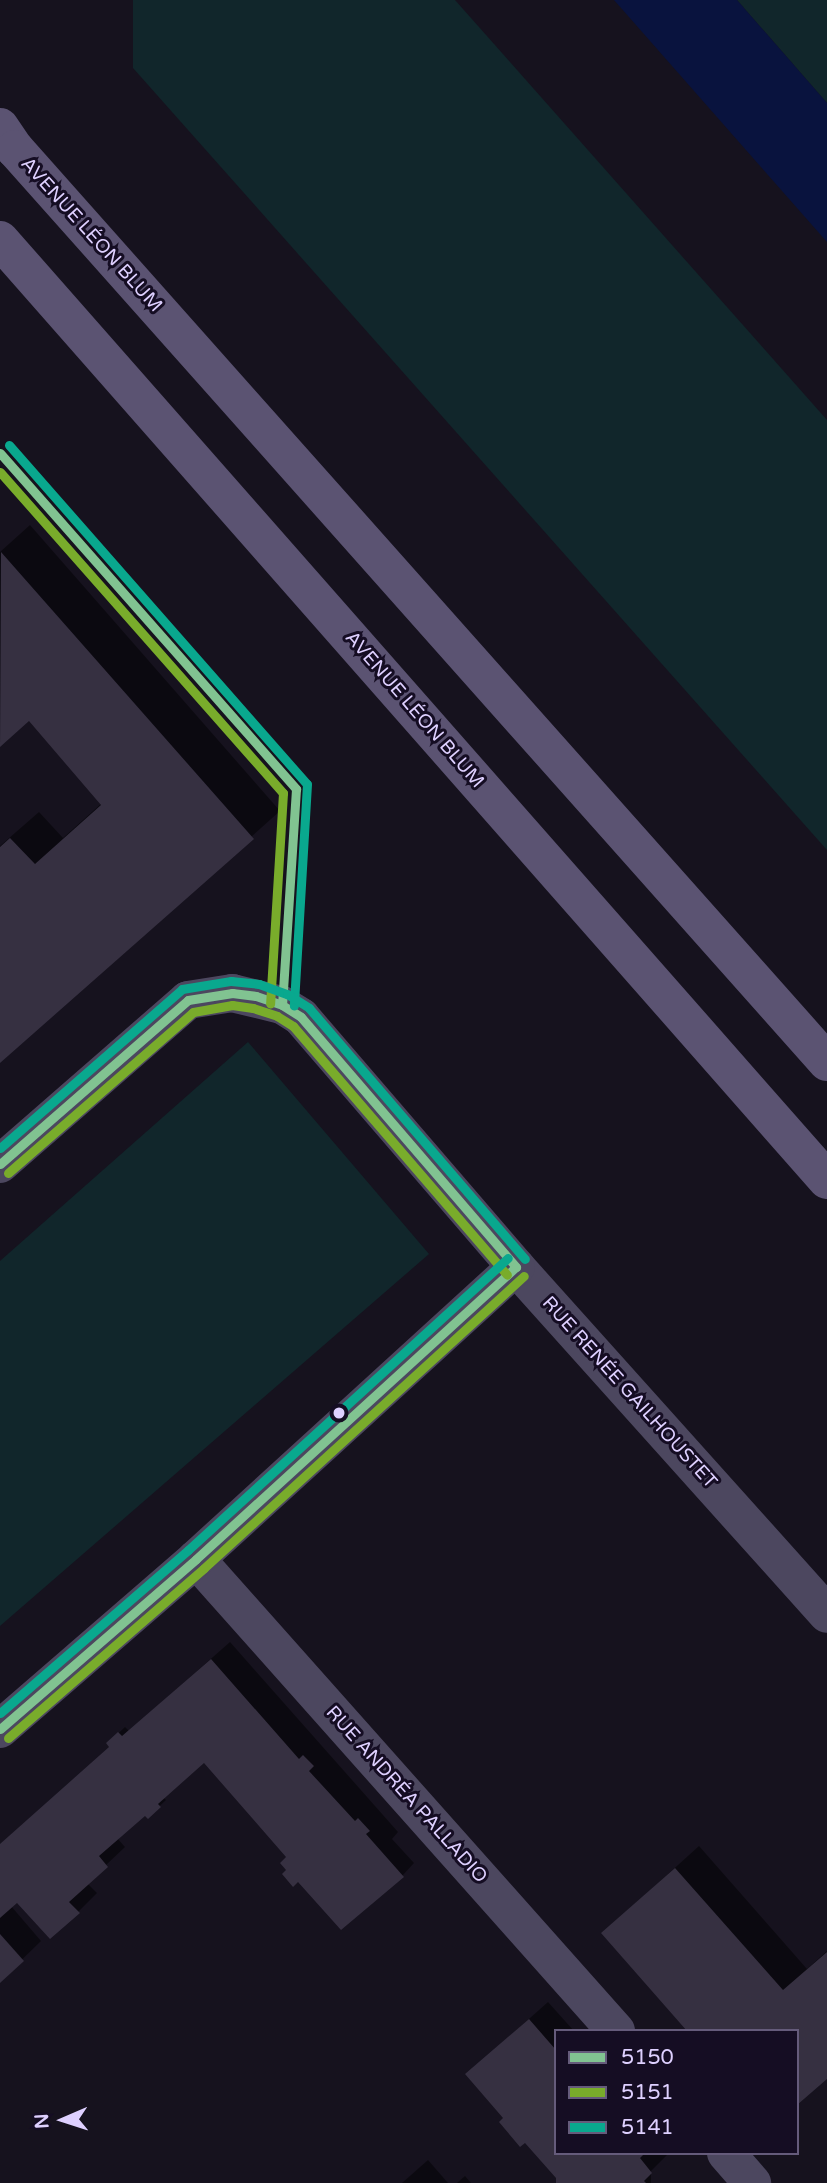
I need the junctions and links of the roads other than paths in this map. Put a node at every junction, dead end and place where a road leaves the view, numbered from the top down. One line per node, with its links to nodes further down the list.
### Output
1 (0, 127): 3 (main road, AVENUE LÉON BLUM)
2 (0, 240): 5 (main road, AVENUE LÉON BLUM)
3 (827, 1062)
4 (0, 1164): 6 (street, RUE RENÉE GAILHOUSTET)
5 (827, 1180)
6 (516, 1267): 7 (street); 8 (street, RUE RENÉE GAILHOUSTET)
7 (197, 1559): 9 (street); 10 (street, RUE ANDRÉA PALLADIO)
8 (827, 1614)
9 (0, 1729)
10 (615, 2029)
11 (728, 2155): 12 (street)
12 (752, 2183)

